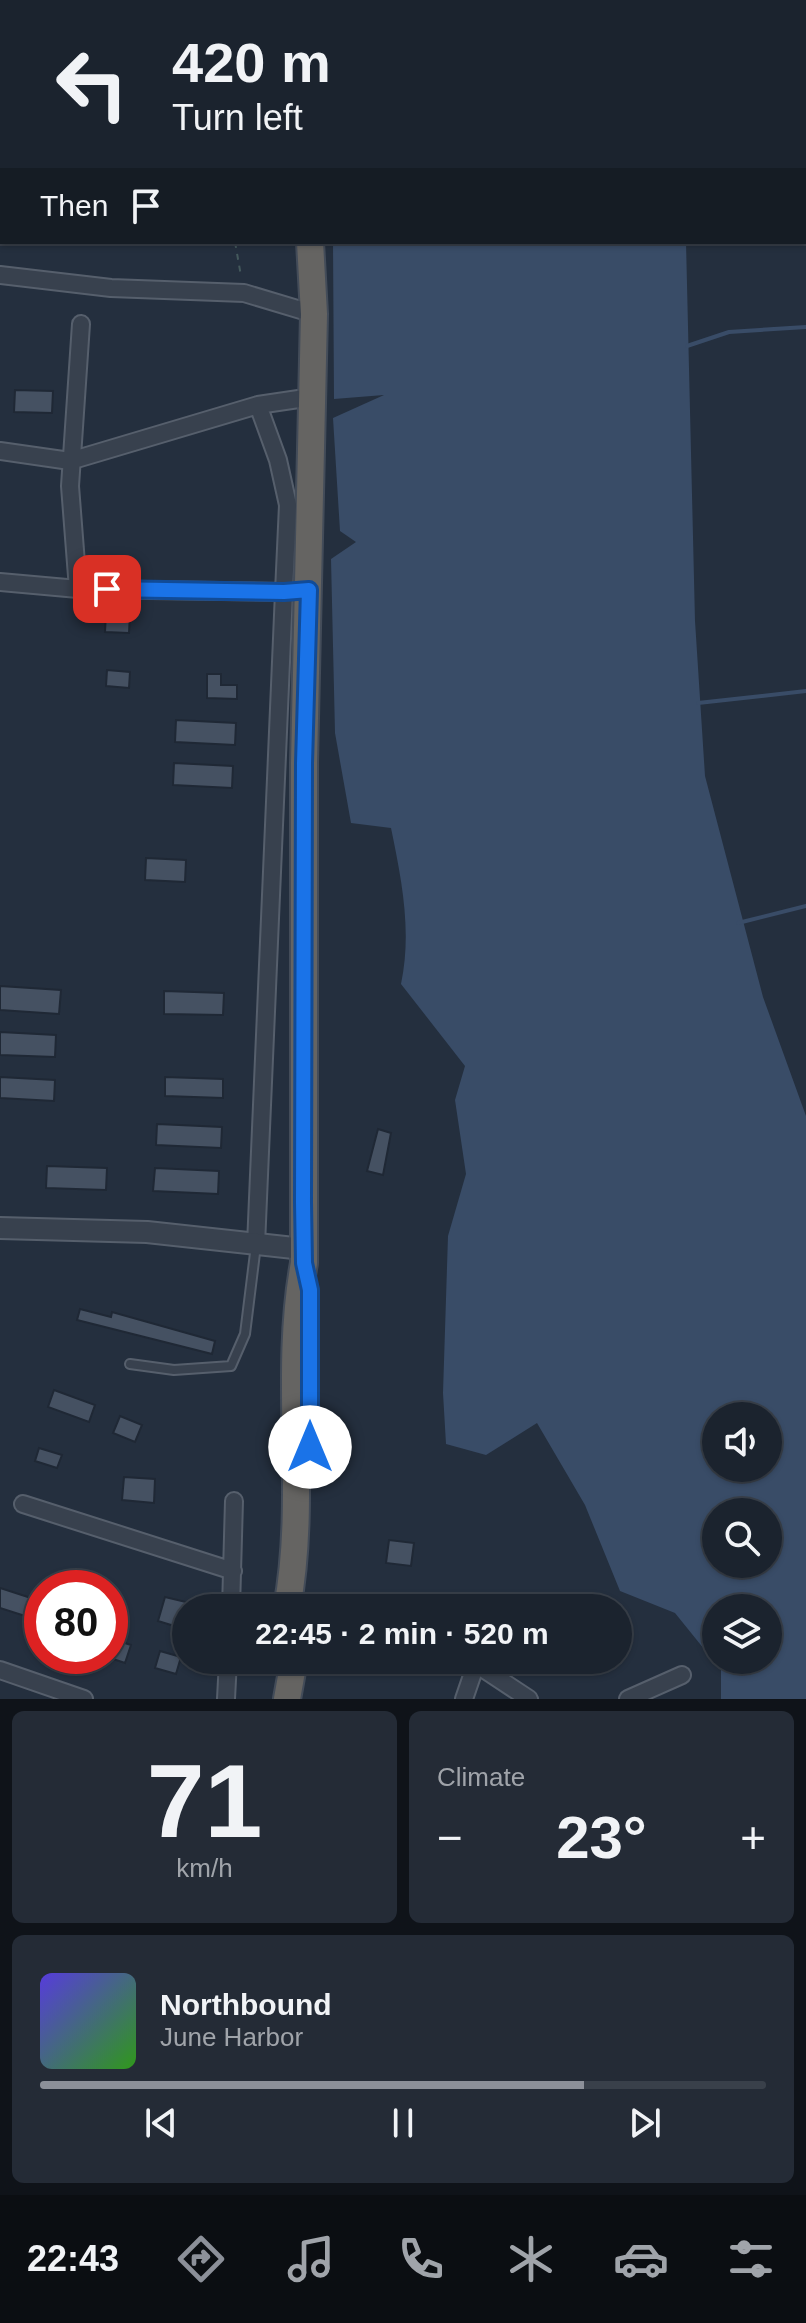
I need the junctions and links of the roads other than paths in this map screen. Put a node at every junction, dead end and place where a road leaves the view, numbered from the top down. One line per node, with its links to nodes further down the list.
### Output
1 (310, 244): 3 (highway)
2 (0, 275): 3 (street)
3 (314, 314): 5 (highway)
4 (81, 324): 8 (street)
5 (312, 397): 6 (street); 11 (highway)
6 (258, 405): 8 (street); 11 (street)
7 (0, 451): 8 (street)
8 (70, 461): 10 (street)
9 (0, 582): 10 (street)
10 (78, 589): 11 (street)
11 (296, 591): 13 (street); 14 (highway)
12 (0, 1228): 13 (street)
13 (256, 1245): 14 (street); 15 (lane)
14 (304, 1256): 20 (highway); 21 (highway)
15 (130, 1364)
16 (234, 1501): 18 (street)
17 (23, 1504): 18 (street)
18 (233, 1571): 19 (street)
19 (232, 1594)
20 (288, 1594)
21 (302, 1594)
22 (0, 1670): 29 (street)
23 (227, 1674): 30 (street)
24 (275, 1674): 31 (highway)
25 (291, 1674): 32 (highway)
26 (473, 1674): 33 (street)
27 (491, 1674): 34 (street)
28 (682, 1675): 35 (street)
29 (84, 1699)
30 (226, 1699)
31 (270, 1699)
32 (287, 1699)
33 (464, 1699)
34 (529, 1699)
35 (628, 1699)

